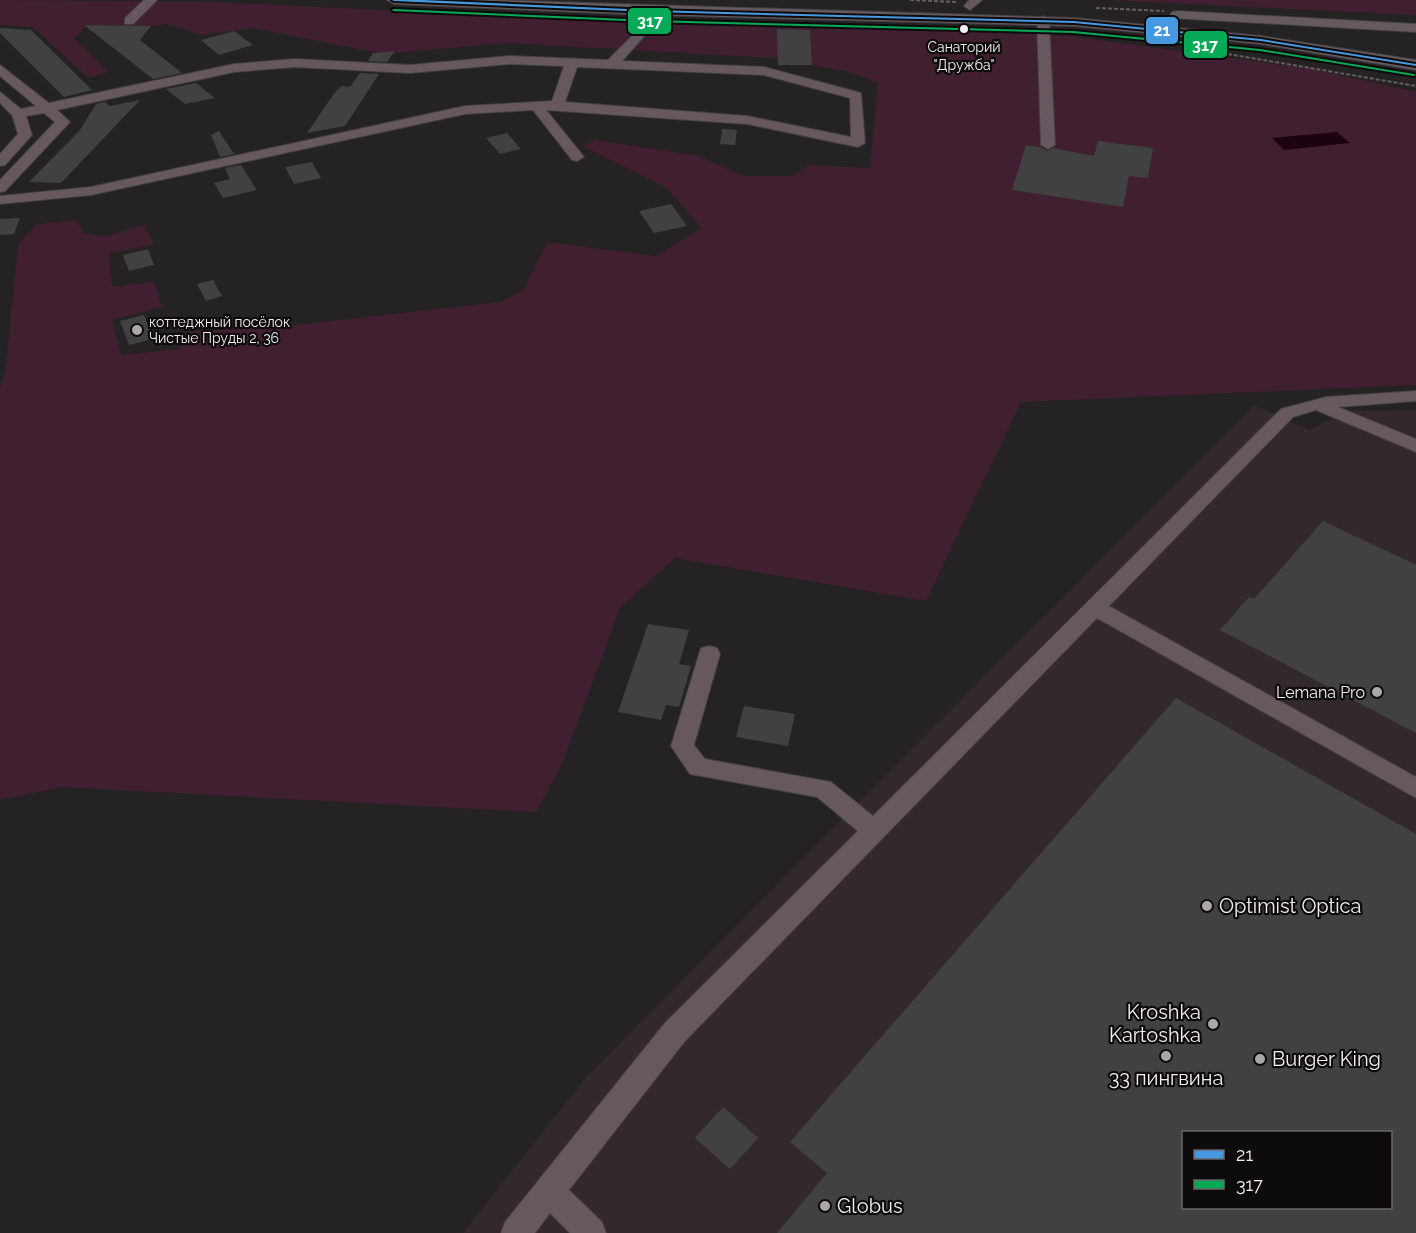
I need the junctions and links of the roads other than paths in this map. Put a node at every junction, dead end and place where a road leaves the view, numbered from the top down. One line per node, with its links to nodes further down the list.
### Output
1 (151, 0): 10 (street)
2 (394, 0): 5 (main road)
3 (639, 0): 4 (main road)
4 (972, 3): 6 (main road)
5 (650, 11): 9 (main road); 15 (street)
6 (1107, 12): 7 (main road); 13 (main road)
7 (1139, 13)
8 (1160, 14): 12 (main road)
9 (1043, 20): 11 (main road); 24 (street)
10 (129, 21)
11 (1121, 26): 16 (main road); 18 (main road)
12 (1416, 28)
13 (1416, 52)
14 (572, 62): 15 (street); 20 (street); 22 (street)
15 (613, 63): 20 (street)
16 (1416, 65)
17 (0, 69): 22 (street)
18 (1416, 75)
19 (0, 96): 23 (street)
20 (557, 105): 21 (street)
21 (536, 106): 25 (street); 28 (street)
22 (47, 108): 23 (street); 27 (street)
23 (18, 114): 26 (street)
24 (1048, 145)
25 (577, 157)
26 (0, 162)
27 (0, 188)
28 (0, 200)
29 (1416, 396): 30 (street)
30 (1316, 404): 31 (street); 32 (street)
31 (1416, 446)
32 (1095, 607): 34 (street); 35 (street)
33 (709, 654): 35 (street)
34 (1416, 788)
35 (874, 830): 36 (street)
36 (549, 1191): 37 (street); 38 (street)
37 (516, 1233)
38 (591, 1233)

